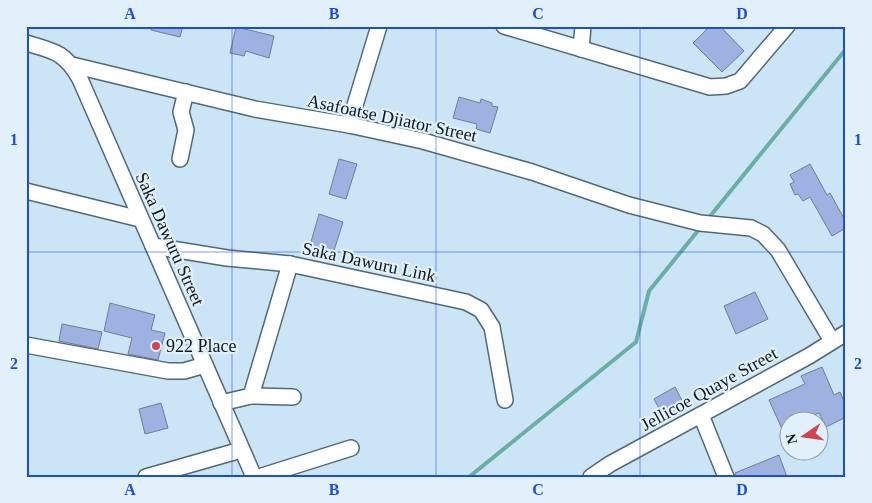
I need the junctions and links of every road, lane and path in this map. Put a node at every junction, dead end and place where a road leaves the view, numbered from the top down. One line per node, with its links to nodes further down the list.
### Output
1 (379, 26): 9 (street)
2 (504, 26): 6 (street)
3 (583, 26): 6 (street)
4 (787, 26): 6 (street)
5 (26, 43): 7 (street, Saka Dawuru Street)
6 (581, 50)
7 (72, 65): 8 (street, Asafoatse Djiator Street); 12 (street, Saka Dawuru Street)
8 (186, 92): 9 (street, Asafoatse Djiator Street); 10 (street)
9 (349, 125): 16 (street, Asafoatse Djiator Street)
10 (180, 159)
11 (26, 191): 12 (street)
12 (140, 219): 13 (street, Saka Dawuru Street)
13 (153, 246): 14 (street, Saka Dawuru Link); 18 (street, Saka Dawuru Street)
14 (290, 264): 19 (street); 21 (street, Saka Dawuru Link)
15 (846, 333): 16 (street, Jellicoe Quaye Street)
16 (832, 341): 23 (street, Jellicoe Quaye Street)
17 (26, 345): 18 (street)
18 (205, 365): 22 (street, Saka Dawuru Street)
19 (252, 396): 20 (street); 22 (street)
20 (293, 397)
21 (505, 400)
22 (222, 403): 25 (street, Saka Dawuru Street)
23 (701, 415): 29 (street, Jellicoe Quaye Street); 30 (street)
24 (351, 448): 28 (street)
25 (241, 450): 26 (street); 27 (street, Saka Dawuru Street)
26 (146, 477)
27 (254, 477)
28 (259, 477)
29 (591, 477)
30 (726, 477)

